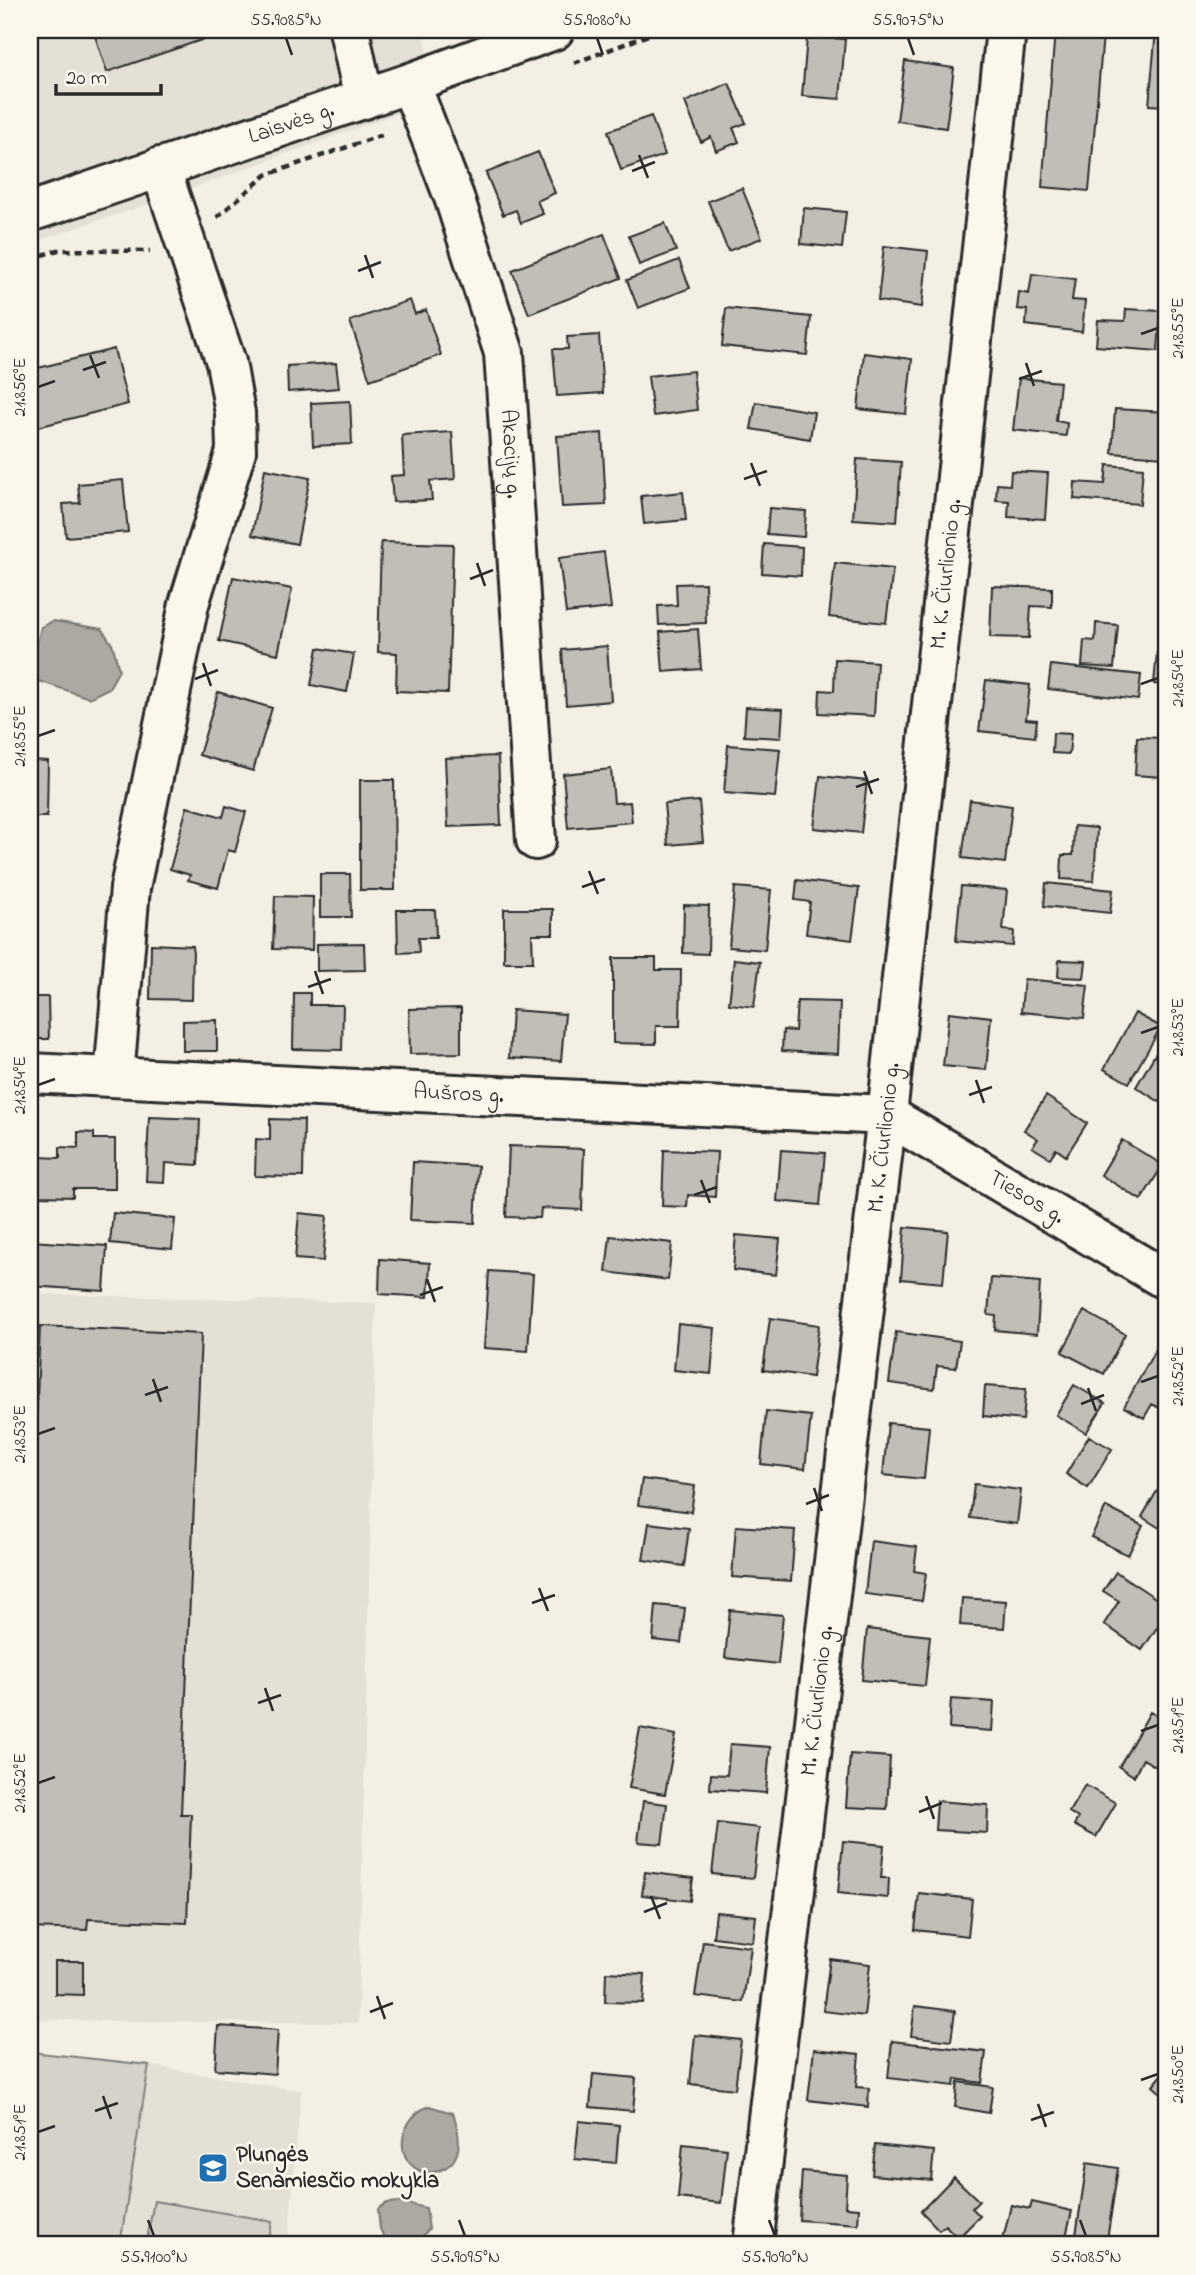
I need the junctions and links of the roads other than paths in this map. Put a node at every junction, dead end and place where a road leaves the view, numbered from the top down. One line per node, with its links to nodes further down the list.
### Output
1 (349, 30): 5 (street)
2 (554, 30): 4 (street, Laisvės g.)
3 (1006, 30): 11 (street, M. K. Čiurlionio g.)
4 (410, 83): 5 (street, Laisvės g.); 8 (street, Akacijų g.)
5 (364, 99): 6 (street, Laisvės g.)
6 (160, 167): 7 (street, Laisvės g.); 10 (street)
7 (30, 212)
8 (536, 840)
9 (30, 1073): 10 (street, Aušros g.)
10 (114, 1077): 11 (street, Aušros g.)
11 (887, 1115): 12 (street, Tiesos g.); 13 (street, M. K. Čiurlionio g.)
12 (1166, 1280)
13 (753, 2245)

